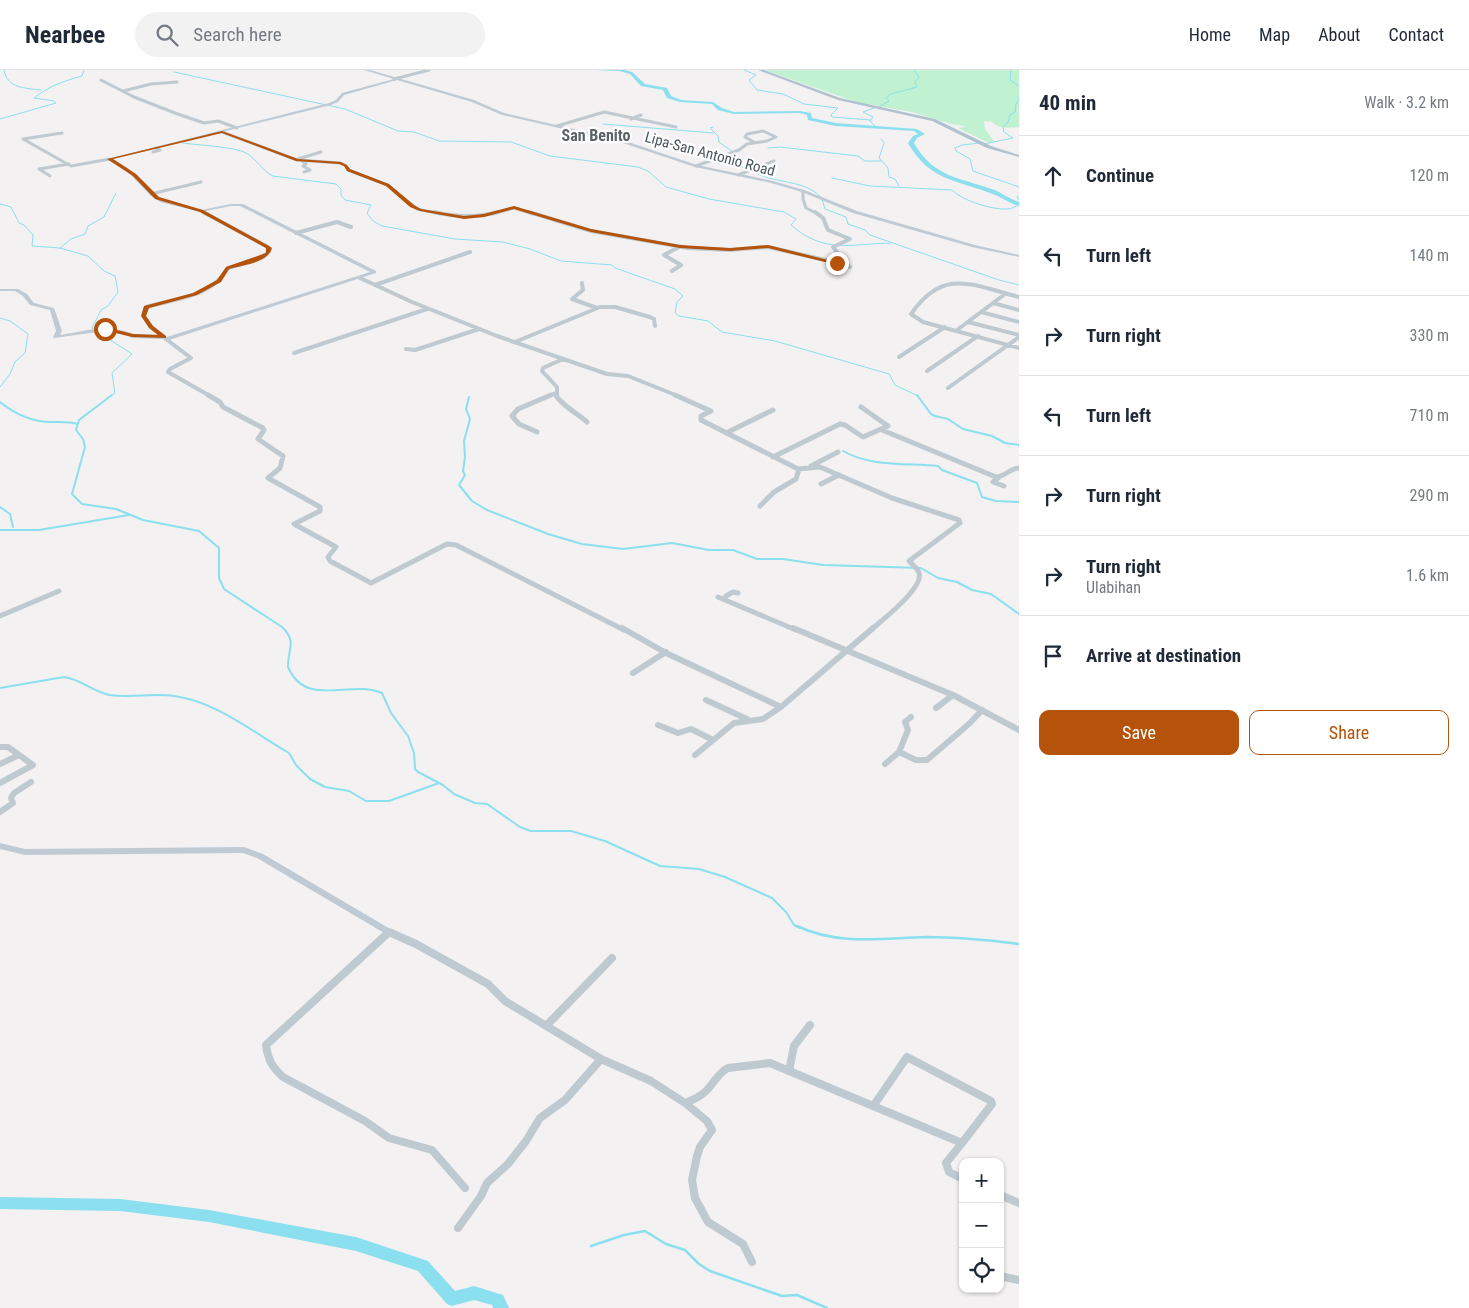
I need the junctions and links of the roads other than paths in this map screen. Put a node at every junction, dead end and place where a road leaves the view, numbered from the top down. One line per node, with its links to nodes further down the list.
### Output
1 (366, 70): 5 (street, Lipa-San Antonio Road)
2 (429, 70): 5 (street)
3 (760, 70): 17 (main road)
4 (101, 80): 7 (street)
5 (395, 80): 10 (street, Lipa-San Antonio Road); 12 (street)
6 (177, 82): 7 (street)
7 (123, 91): 12 (street)
8 (641, 116): 9 (street)
9 (631, 119): 10 (street); 11 (street)
10 (557, 126): 23 (street, Lipa-San Antonio Road)
11 (676, 127)
12 (237, 128): 13 (street)
13 (222, 132): 18 (street); 19 (street)
14 (62, 133): 22 (street)
15 (754, 142): 15 (street); 23 (street)
16 (322, 152): 19 (street)
17 (1019, 156)
18 (110, 159): 22 (street); 29 (street)
19 (296, 159): 20 (street)
20 (302, 161): 24 (street); 33 (street)
21 (774, 161): 25 (street)
22 (69, 164): 26 (street)
23 (696, 166): 25 (street, Lipa-San Antonio Road)
24 (304, 172)
25 (738, 174): 28 (street, Lipa-San Antonio Road)
26 (50, 176)
27 (200, 182): 29 (street)
28 (803, 191): 35 (street, Lipa-San Antonio Road); 36 (street)
29 (152, 194): 30 (street)
30 (201, 211): 32 (street); 58 (street)
31 (351, 227): 32 (street)
32 (296, 233): 39 (street)
33 (680, 247): 36 (street); 38 (street)
34 (470, 252): 41 (street)
35 (1019, 256)
36 (837, 263): 37 (street)
37 (850, 267)
38 (672, 271)
39 (360, 278): 41 (street); 58 (street)
40 (582, 283): 47 (street)
41 (375, 285): 46 (street)
42 (0, 290): 58 (street)
43 (1005, 294): 44 (street); 45 (street); 53 (street)
44 (1019, 297)
45 (993, 303): 48 (street); 49 (street)
46 (427, 308): 54 (street); 63 (street)
47 (597, 308): 52 (street); 59 (street)
48 (1019, 310)
49 (981, 312): 50 (street); 51 (street)
50 (968, 322): 55 (street); 57 (street)
51 (1019, 322)
52 (655, 326)
53 (945, 327): 55 (street); 64 (street)
54 (478, 329): 59 (street); 62 (street)
55 (957, 330): 56 (street)
56 (978, 336): 60 (street); 66 (street)
57 (1019, 336): 60 (street)
58 (165, 338): 88 (street)
59 (516, 342): 65 (street)
60 (1009, 345): 61 (street); 67 (street)
61 (1019, 348)
62 (406, 349)
63 (294, 353)
64 (899, 357)
65 (563, 359): 68 (street); 74 (street)
66 (927, 371)
67 (948, 388)
68 (556, 393): 71 (street); 73 (street)
69 (861, 407): 72 (street)
70 (773, 410): 74 (street)
71 (587, 422)
72 (882, 430): 76 (street); 81 (street)
73 (537, 432)
74 (726, 433): 76 (street)
75 (838, 452): 77 (street)
76 (773, 457): 79 (street)
77 (809, 467): 79 (street); 80 (street)
78 (1019, 468): 81 (street)
79 (800, 469): 84 (street)
80 (839, 475): 82 (street); 89 (street)
81 (999, 477): 83 (street)
82 (821, 484)
83 (1004, 486)
84 (760, 506)
85 (59, 591): 87 (street)
86 (738, 593): 89 (street)
87 (0, 616)
88 (666, 652): 90 (street); 93 (street)
89 (847, 652): 91 (street); 93 (street)
90 (633, 673)
91 (952, 695): 94 (street); 95 (street)
92 (706, 700): 97 (street)
93 (781, 707): 97 (street)
94 (936, 708)
95 (982, 710): 99 (street); 102 (street)
96 (911, 717): 102 (street)
97 (749, 720): 100 (street)
98 (658, 725): 100 (street)
99 (1019, 730)
100 (713, 740): 104 (street)
101 (0, 747): 103 (street)
102 (899, 752): 106 (street)
103 (18, 754): 105 (street); 108 (street)
104 (695, 755)
105 (0, 764)
106 (885, 764)
107 (31, 782): 109 (street)
108 (0, 783)
109 (0, 812)
110 (0, 846): 111 (street)
111 (389, 932): 114 (street); 121 (street)
112 (612, 958): 114 (street)
113 (810, 1025): 116 (street)
114 (546, 1026): 115 (street)
115 (600, 1059): 117 (street); 124 (street)
116 (789, 1071): 117 (street); 118 (street)
117 (685, 1103): 125 (street)
118 (874, 1105): 119 (street); 119 (street)
119 (962, 1143): 120 (street)
120 (959, 1177)
121 (465, 1188)
122 (1004, 1197): 123 (street)
123 (1019, 1203)
124 (458, 1228)
125 (752, 1262)
126 (1004, 1277): 127 (street)
127 (1019, 1280)

